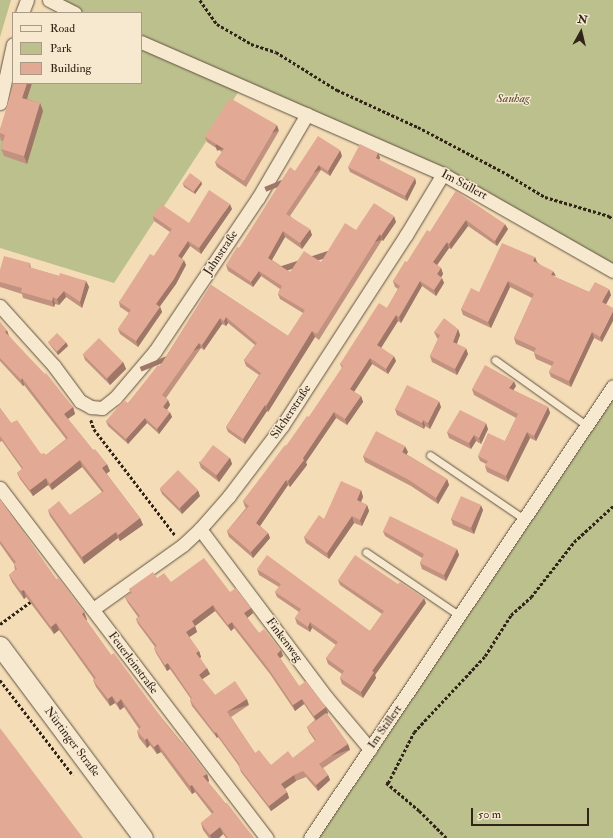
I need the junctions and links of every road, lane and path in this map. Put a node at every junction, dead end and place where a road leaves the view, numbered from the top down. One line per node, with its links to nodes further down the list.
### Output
1 (27, 0): 4 (street)
2 (49, 0): 5 (street)
3 (200, 0): 11 (path)
4 (22, 12)
5 (73, 12)
6 (142, 42): 9 (street)
7 (12, 49): 8 (street)
8 (0, 104)
9 (307, 114): 10 (street, Im Stillert); 16 (street, Jahnstraße)
10 (443, 174): 12 (street, Im Stillert); 22 (street, Silcherstraße)
11 (613, 219)
12 (613, 272)
13 (0, 306): 16 (street)
14 (495, 360): 17 (lane)
15 (613, 386): 17 (street, Im Stillert)
16 (91, 407): 23 (path)
17 (586, 425): 21 (street, Im Stillert)
18 (430, 455): 21 (lane)
19 (0, 488): 26 (street, Feuerleinstraße)
20 (613, 506): 34 (path)
21 (524, 519): 27 (street, Im Stillert)
22 (200, 529): 23 (street, Silcherstraße); 30 (street, Finkenweg)
23 (183, 545): 26 (street, Silcherstraße)
24 (366, 552): 27 (lane)
25 (35, 598): 28 (path)
26 (93, 609): 32 (street, Feuerleinstraße)
27 (460, 616): 30 (street, Im Stillert)
28 (0, 624)
29 (0, 647): 31 (main road, Nürtinger Straße)
30 (370, 749): 33 (street, Im Stillert)
31 (143, 838)
32 (267, 838)
33 (310, 838)
34 (445, 838)

